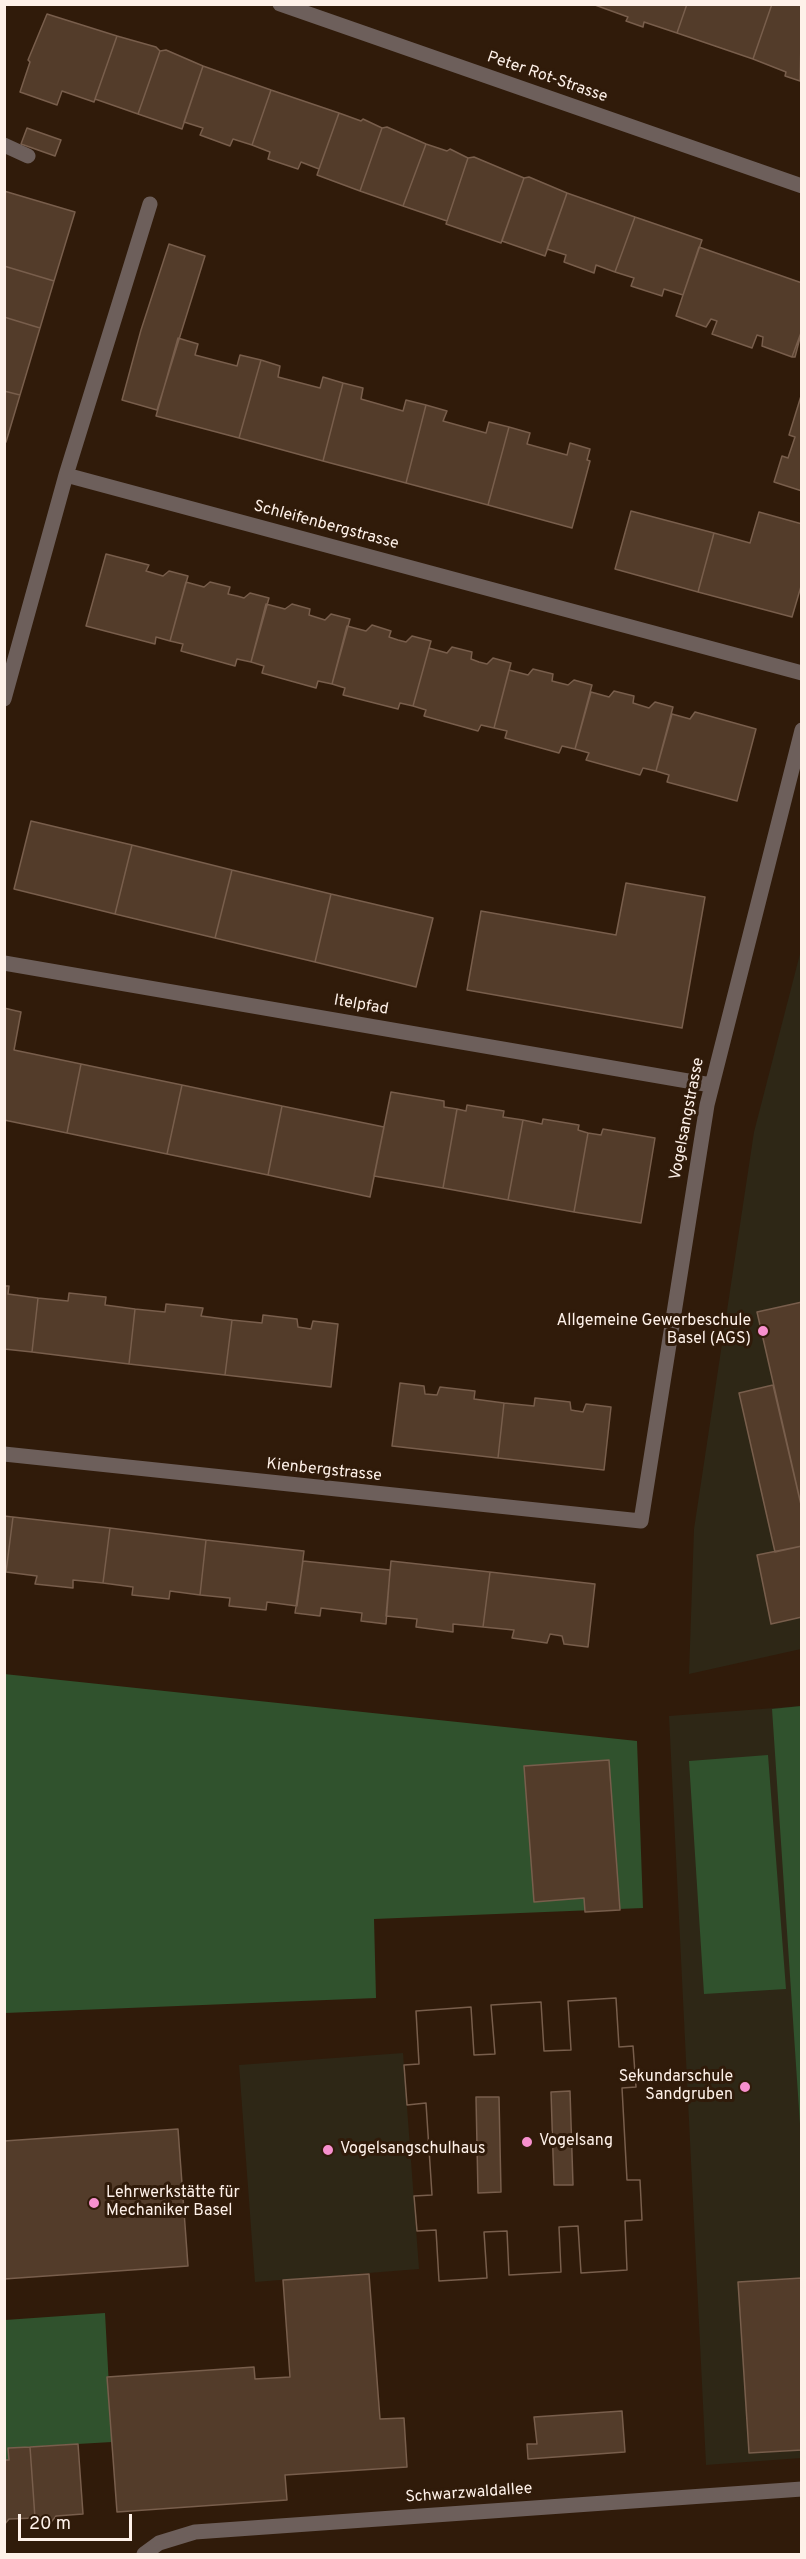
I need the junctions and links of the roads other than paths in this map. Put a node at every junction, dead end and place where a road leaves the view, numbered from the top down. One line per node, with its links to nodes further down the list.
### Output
1 (280, 4): 4 (street, Peter Rot-Strasse)
2 (4, 145): 3 (street)
3 (28, 156)
4 (801, 186)
5 (150, 204): 6 (street)
6 (66, 475): 7 (street, Schleifenbergstrasse); 8 (street)
7 (801, 672)
8 (4, 699)
9 (801, 730): 11 (street, Vogelsangstrasse)
10 (4, 963): 11 (street, Itelpfad)
11 (711, 1085): 13 (street, Vogelsangstrasse)
12 (4, 1454): 13 (street, Kienbergstrasse)
13 (641, 1521)
14 (801, 2489): 15 (street, Schwarzwaldallee)
15 (144, 2554)

